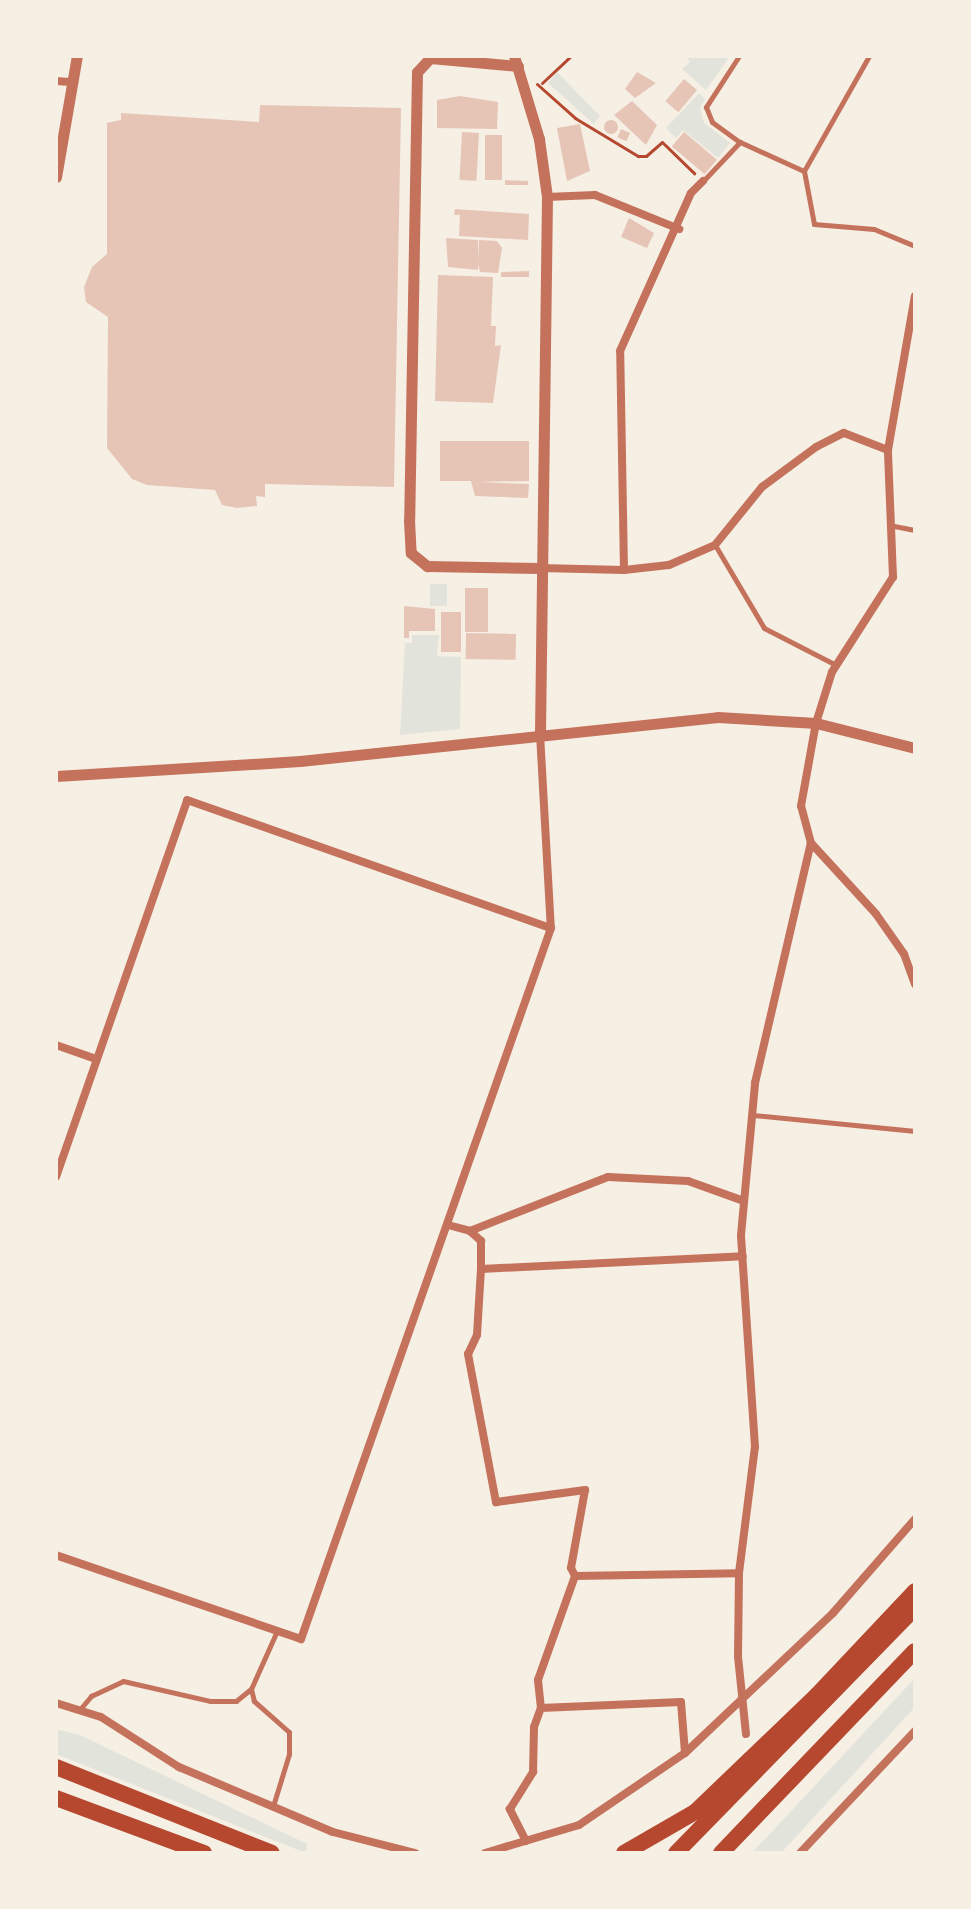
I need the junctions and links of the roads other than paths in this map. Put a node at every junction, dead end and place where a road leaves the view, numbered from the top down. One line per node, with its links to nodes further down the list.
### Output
1 (77, 56): 6 (street)
2 (739, 56): 7 (lane)
3 (869, 56): 8 (lane)
4 (516, 61): 11 (street); 19 (street)
5 (56, 81): 6 (street)
6 (70, 82): 9 (street)
7 (740, 142): 8 (lane); 10 (lane)
8 (804, 171): 13 (lane)
9 (56, 177)
10 (703, 181): 12 (street)
11 (547, 197): 12 (street); 19 (street)
12 (679, 229): 20 (street)
13 (915, 246)
14 (915, 296): 15 (street)
15 (888, 450): 16 (street); 18 (street)
16 (894, 526): 17 (lane); 21 (street)
17 (915, 530)
18 (715, 545): 20 (street); 21 (lane)
19 (540, 568): 20 (street); 23 (street)
20 (624, 570)
21 (836, 665): 22 (street)
22 (816, 723): 23 (street); 24 (street); 26 (street)
23 (540, 734): 25 (street); 27 (street)
24 (915, 748)
25 (56, 776)
26 (811, 843): 28 (street); 31 (street)
27 (551, 928): 30 (street); 35 (street)
28 (915, 984)
29 (56, 1045): 30 (street)
30 (96, 1059): 33 (street)
31 (752, 1115): 32 (lane); 34 (street)
32 (915, 1131)
33 (56, 1177)
34 (744, 1201): 36 (street); 37 (street)
35 (448, 1225): 36 (street); 45 (street)
36 (470, 1231): 38 (street)
37 (743, 1256): 38 (street); 41 (street)
38 (481, 1269): 42 (street)
39 (915, 1519): 48 (street)
40 (56, 1555): 45 (street)
41 (739, 1573): 42 (street); 48 (street)
42 (575, 1576): 51 (street)
43 (915, 1591): 68 (highway)
44 (915, 1608): 69 (highway)
45 (277, 1631): 47 (lane)
46 (915, 1651): 70 (highway)
47 (251, 1689): 50 (lane); 58 (lane)
48 (741, 1702): 53 (street); 54 (street)
49 (56, 1703): 50 (street)
50 (81, 1708): 58 (street)
51 (541, 1708): 54 (street); 60 (street)
52 (915, 1731): 71 (street)
53 (746, 1734)
54 (685, 1753): 60 (street)
55 (56, 1767): 56 (highway)
56 (123, 1793): 64 (highway); 65 (highway)
57 (56, 1798): 59 (highway)
58 (273, 1806): 66 (street)
59 (159, 1834): 62 (highway); 63 (highway)
60 (526, 1841): 61 (street)
61 (512, 1850): 67 (street)
62 (188, 1853)
63 (204, 1853)
64 (244, 1853)
65 (272, 1853)
66 (415, 1853)
67 (485, 1853)
68 (624, 1853)
69 (676, 1853)
70 (721, 1853)
71 (800, 1853)

